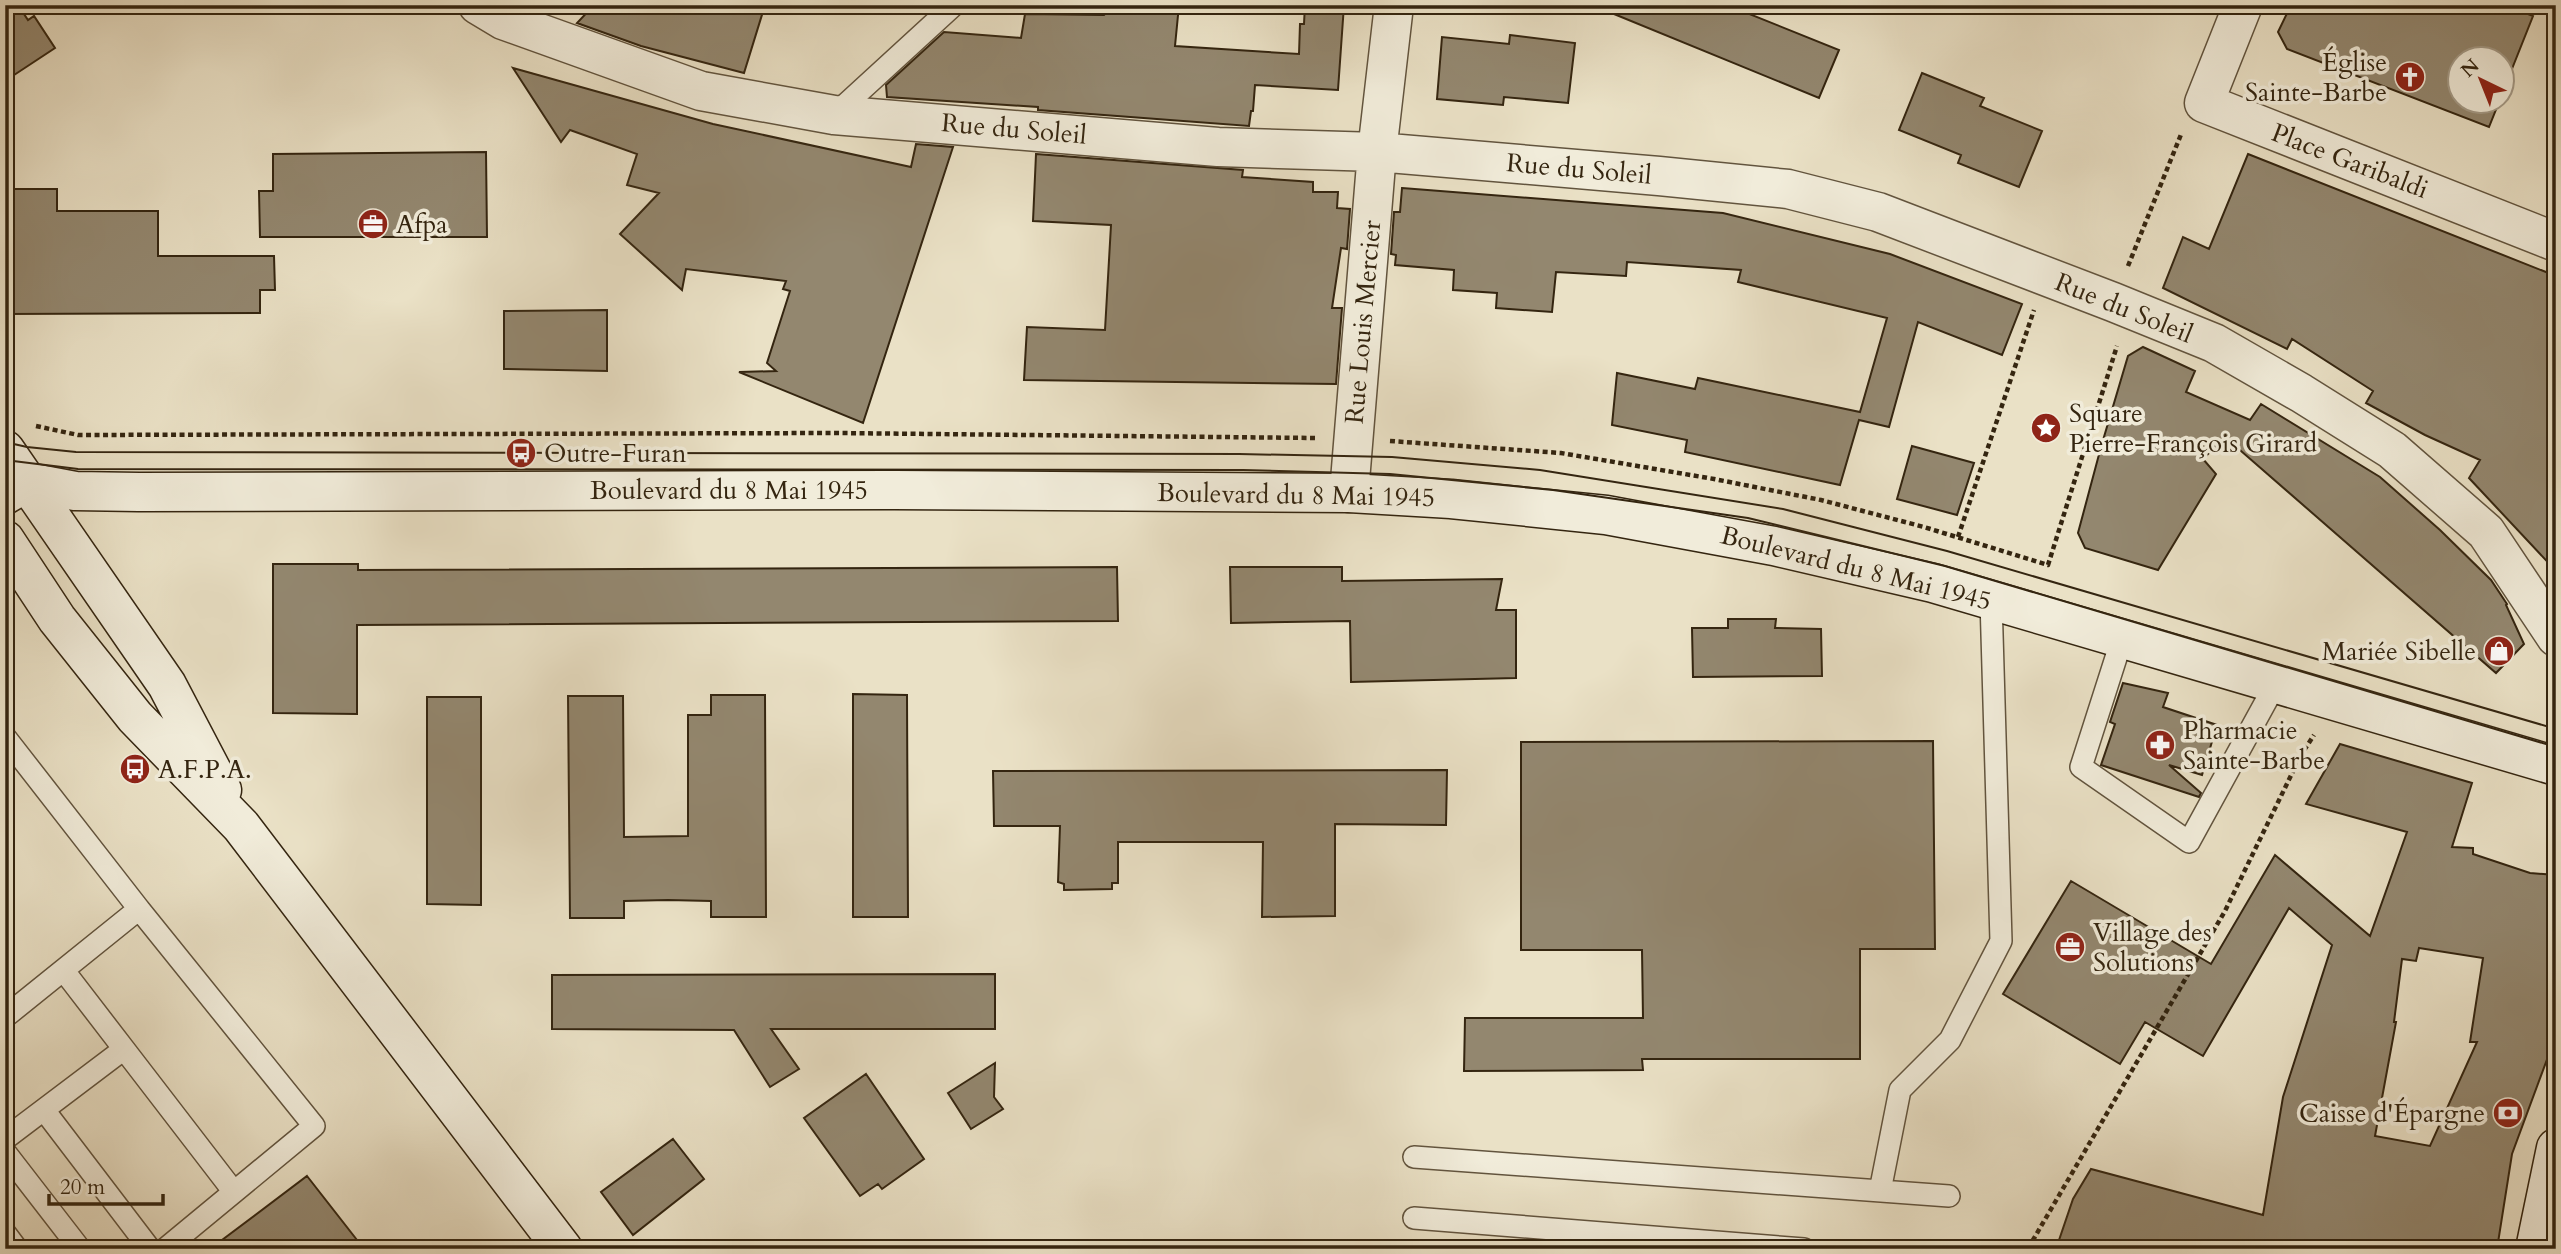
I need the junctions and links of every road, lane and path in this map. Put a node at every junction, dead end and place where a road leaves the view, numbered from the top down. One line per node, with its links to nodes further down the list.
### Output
1 (478, 5): 6 (main road, Rue du Soleil)
2 (954, 5): 6 (lane)
3 (1394, 5): 7 (main road, Rue Louis Mercier)
4 (2243, 5): 5 (main road)
5 (2204, 103): 8 (main road, Place Garibaldi); 10 (path)
6 (834, 115): 7 (main road, Rue du Soleil)
7 (1377, 152): 9 (main road, Rue du Soleil); 13 (main road, Rue Louis Mercier)
8 (2556, 242)
9 (2045, 276): 10 (main road, Rue du Soleil); 14 (path)
10 (2121, 306): 16 (path); 18 (main road, Rue du Soleil)
11 (5, 450): 12 (main road)
12 (16, 489): 13 (main road, Boulevard du 8 Mai 1945); 24 (main road)
13 (1349, 493): 17 (main road, Boulevard du 8 Mai 1945)
14 (1958, 537)
15 (5, 540): 24 (main road)
16 (2048, 565)
17 (1991, 600): 19 (main road, Boulevard du 8 Mai 1945); 34 (lane)
18 (2556, 636)
19 (2122, 639): 20 (main road, Boulevard du 8 Mai 1945); 20 (lane)
20 (2276, 685): 21 (main road, Boulevard du 8 Mai 1945)
21 (2336, 702): 23 (main road, Boulevard du 8 Mai 1945); 45 (path)
22 (5, 737): 25 (lane)
23 (2556, 766)
24 (241, 826): 43 (main road)
25 (139, 909): 26 (lane); 35 (lane)
26 (64, 971): 27 (lane); 28 (lane)
27 (5, 1017)
28 (124, 1049): 29 (lane); 35 (lane)
29 (44, 1110): 30 (lane); 41 (lane)
30 (5, 1139)
31 (2556, 1148): 46 (main road)
32 (5, 1152): 40 (lane)
33 (1414, 1157): 34 (lane)
34 (1880, 1191): 36 (lane)
35 (234, 1192): 42 (lane)
36 (1950, 1196)
37 (1414, 1218): 44 (lane)
38 (5, 1233): 39 (lane)
39 (17, 1249)
40 (80, 1249)
41 (150, 1249)
42 (165, 1249)
43 (563, 1249)
44 (1804, 1249)
45 (2032, 1249)
46 (2535, 1249)

